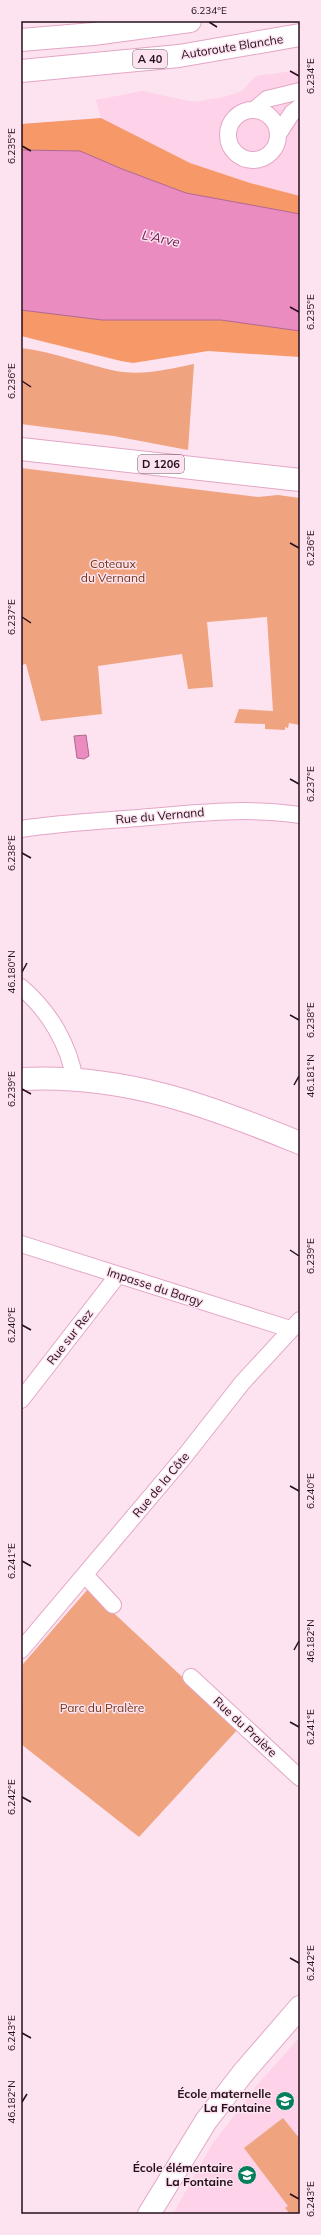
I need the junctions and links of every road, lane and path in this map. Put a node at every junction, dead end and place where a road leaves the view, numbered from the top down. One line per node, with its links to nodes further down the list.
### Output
1 (190, 21): 4 (main road)
2 (300, 35): 5 (main road, Autoroute Blanche / A 40)
3 (300, 39): 5 (main road)
4 (21, 40)
5 (232, 48): 6 (main road, Autoroute Blanche / A 40)
6 (21, 71)
7 (300, 91): 9 (street)
8 (300, 107): 10 (street)
9 (254, 110): 10 (street); 10 (street)
10 (279, 133)
11 (21, 449): 12 (main road, D 1206)
12 (300, 480)
13 (300, 815): 14 (street, Rue du Vernand)
14 (21, 829)
15 (21, 987): 17 (street)
16 (21, 1079): 17 (main road)
17 (75, 1081): 18 (main road)
18 (300, 1143)
19 (21, 1244): 20 (street, Impasse du Bargy)
20 (118, 1275): 21 (street, Impasse du Bargy); 22 (street, Rue sur Rez)
21 (295, 1324): 23 (street, Rue de la Côte)
22 (21, 1400)
23 (84, 1575): 24 (street); 25 (street, Rue de la Côte)
24 (113, 1605)
25 (21, 1650)
26 (191, 1677): 27 (street, Rue du Pralère)
27 (300, 1778)
28 (300, 2007): 29 (main road)
29 (149, 2214)

